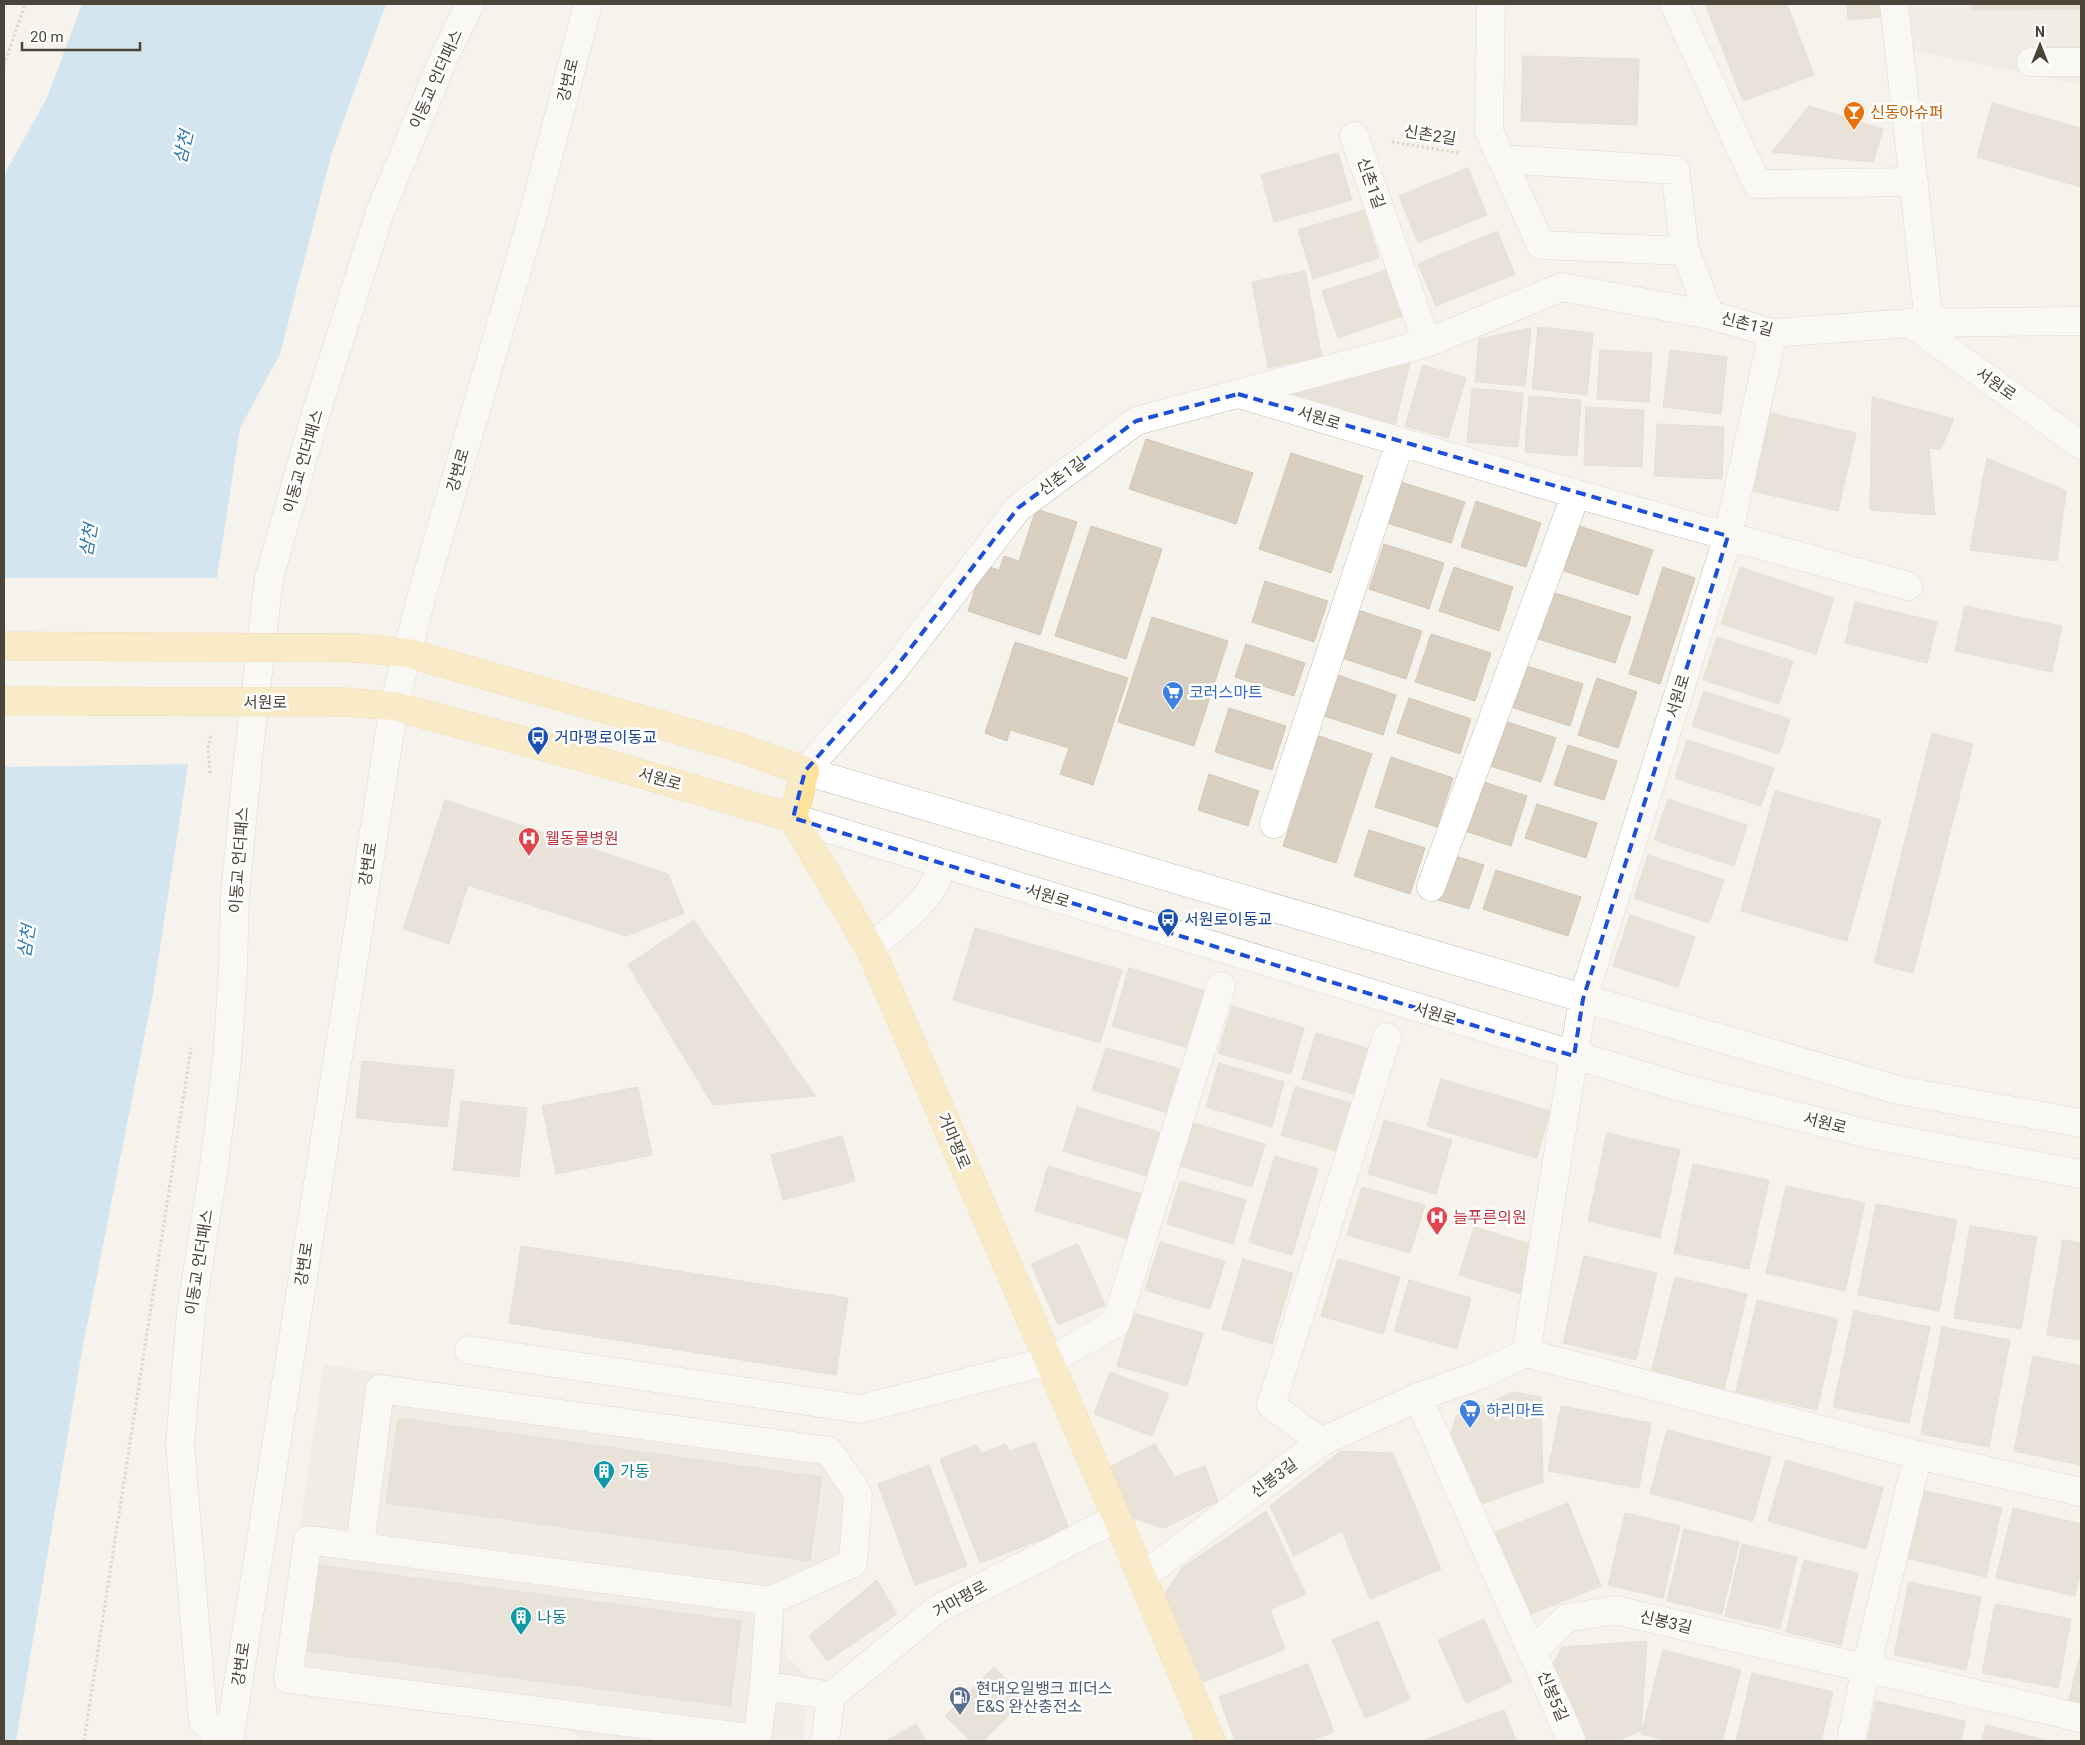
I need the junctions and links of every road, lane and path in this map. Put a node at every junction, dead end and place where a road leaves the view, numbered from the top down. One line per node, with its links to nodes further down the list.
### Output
1 (25, 4): 9 (path)
2 (470, 4): 57 (street, 이동교 언더패스)
3 (588, 4): 26 (street, 강변로)
4 (1492, 4): 11 (street)
5 (1674, 4): 12 (street)
6 (1894, 4): 12 (street)
7 (2031, 62): 8 (street)
8 (2081, 62)
9 (4, 65)
10 (1354, 136): 11 (path, 신촌2길); 18 (street, 신촌1길)
11 (1502, 159): 13 (street); 13 (street)
12 (1914, 182): 16 (street)
13 (1685, 251): 14 (street)
14 (1710, 316): 17 (street, 신촌1길); 18 (street, 신촌1길)
15 (2081, 320): 16 (street, 신촌1길)
16 (1920, 323): 17 (street, 신촌1길); 21 (street, 서원로)
17 (1773, 333): 23 (street, 서원로)
18 (1427, 343): 19 (street, 신촌1길)
19 (1238, 394): 20 (street, 서원로); 29 (street, 신촌1길)
20 (1400, 442): 22 (street, 서원로); 31 (street)
21 (2081, 445)
22 (1576, 494): 23 (street, 서원로); 33 (street)
23 (1728, 536): 24 (street, 서원로); 36 (street, 서원로)
24 (1908, 586)
25 (4, 646): 26 (main road, bridge)
26 (408, 653): 28 (street, 강변로); 29 (main road)
27 (4, 701): 28 (main road, 서원로, bridge)
28 (394, 706): 30 (main road, 서원로); 58 (street, 강변로)
29 (805, 771): 30 (main road); 36 (street)
30 (793, 818): 32 (street, 서원로); 34 (main road, 거마평로)
31 (1274, 824)
32 (941, 864): 34 (street); 38 (street, 서원로)
33 (1431, 887)
34 (870, 948): 43 (main road, 거마평로)
35 (1221, 986): 43 (street)
36 (1583, 999): 38 (street, 서원로); 39 (street)
37 (1388, 1037): 45 (street)
38 (1574, 1056): 40 (street, 서원로); 42 (street, 서원로)
39 (2081, 1123)
40 (2081, 1174)
41 (469, 1350): 43 (street)
42 (1526, 1353): 44 (street, 신봉3길); 46 (street)
43 (1049, 1361): 48 (main road, 거마평로)
44 (1418, 1398): 45 (street, 신봉3길); 52 (street)
45 (1321, 1442): 50 (street, 신봉3길)
46 (1918, 1455): 47 (street); 53 (street)
47 (2081, 1492)
48 (1117, 1518): 50 (main road, 거마평로); 55 (street, 거마평로)
49 (360, 1546): 51 (street); 51 (street); 54 (street)
50 (1142, 1577): 60 (main road, 거마평로)
51 (770, 1601): 54 (street)
52 (1533, 1651): 53 (street, 신봉3길); 61 (street, 신봉5길)
53 (1866, 1668): 56 (street, 신봉3길); 62 (street)
54 (764, 1685): 55 (street)
55 (831, 1696): 59 (street)
56 (2081, 1718)
57 (222, 1741)
58 (229, 1741)
59 (825, 1741)
60 (1210, 1741)
61 (1572, 1741)
62 (1851, 1741)

